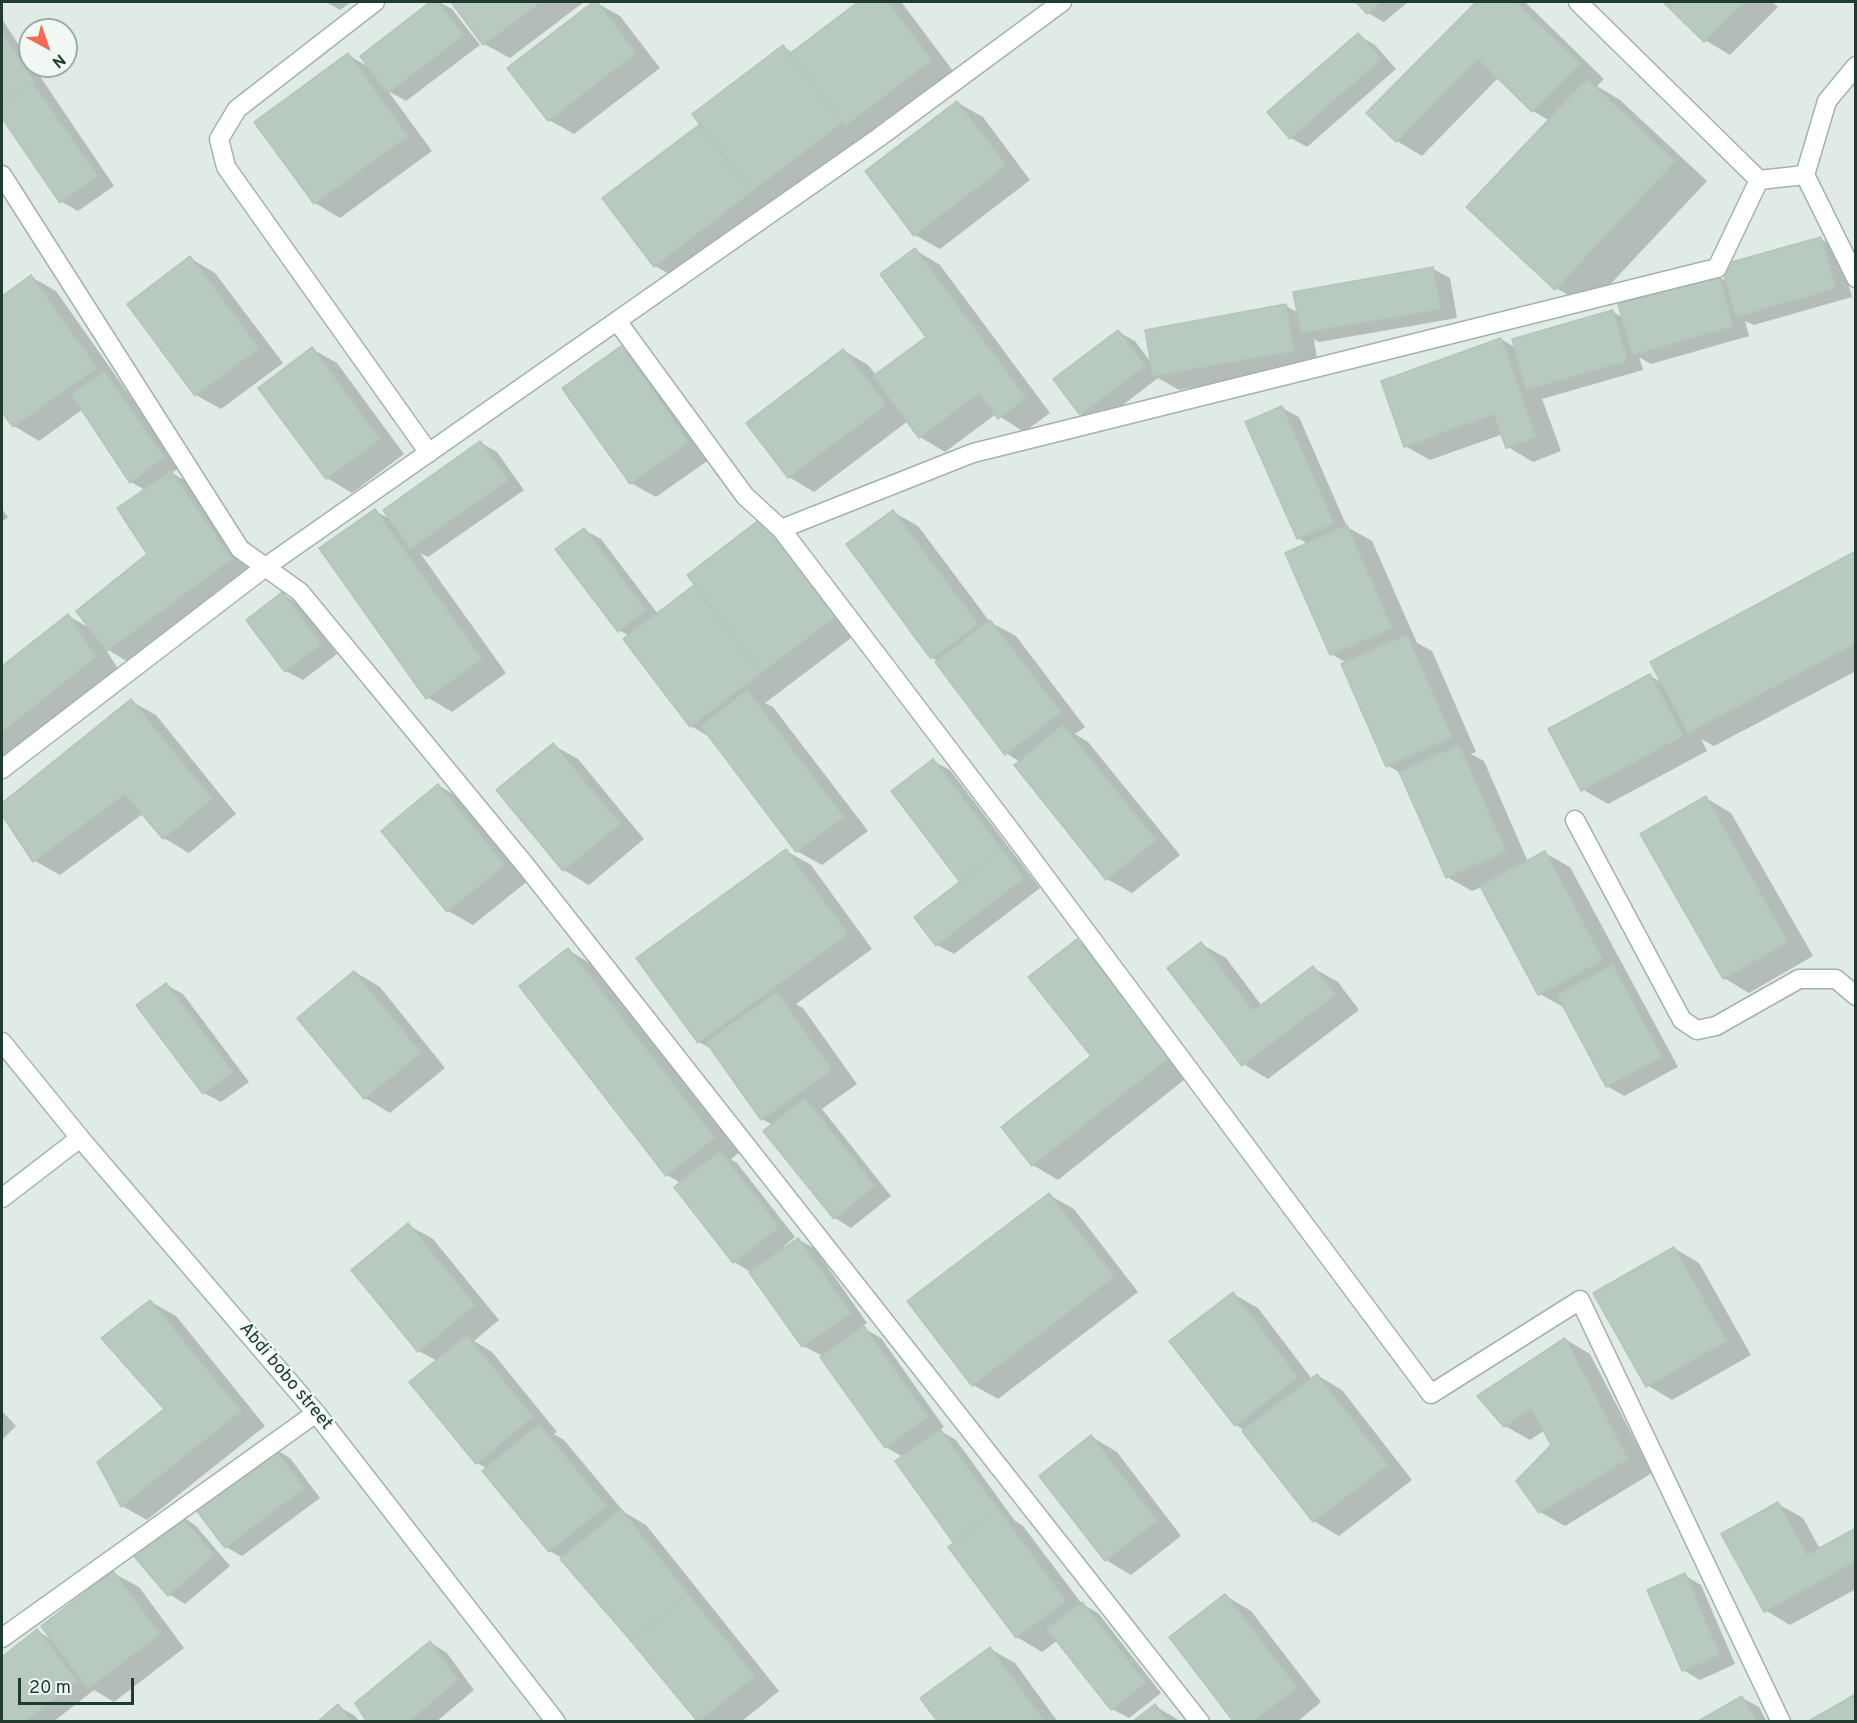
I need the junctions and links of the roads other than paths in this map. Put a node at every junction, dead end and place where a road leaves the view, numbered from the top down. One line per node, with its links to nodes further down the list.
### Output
1 (375, 2): 10 (street)
2 (1062, 2): 9 (street)
3 (1578, 2): 7 (street)
4 (1856, 66): 6 (street)
5 (2, 175): 12 (street)
6 (1805, 175): 7 (street); 8 (street)
7 (1759, 180): 11 (street)
8 (1856, 278)
9 (617, 321): 10 (street); 11 (street)
10 (429, 453): 12 (street)
11 (781, 530): 23 (street)
12 (264, 568): 13 (street); 22 (street)
13 (2, 769)
14 (1575, 820): 15 (street)
15 (1856, 996)
16 (2, 1042): 17 (street, Abdi bobo street)
17 (80, 1138): 18 (street); 19 (street, Abdi bobo street)
18 (2, 1198)
19 (316, 1413): 20 (street); 21 (street, Abdi bobo street)
20 (2, 1638)
21 (556, 1722)
22 (1200, 1722)
23 (1781, 1722)

